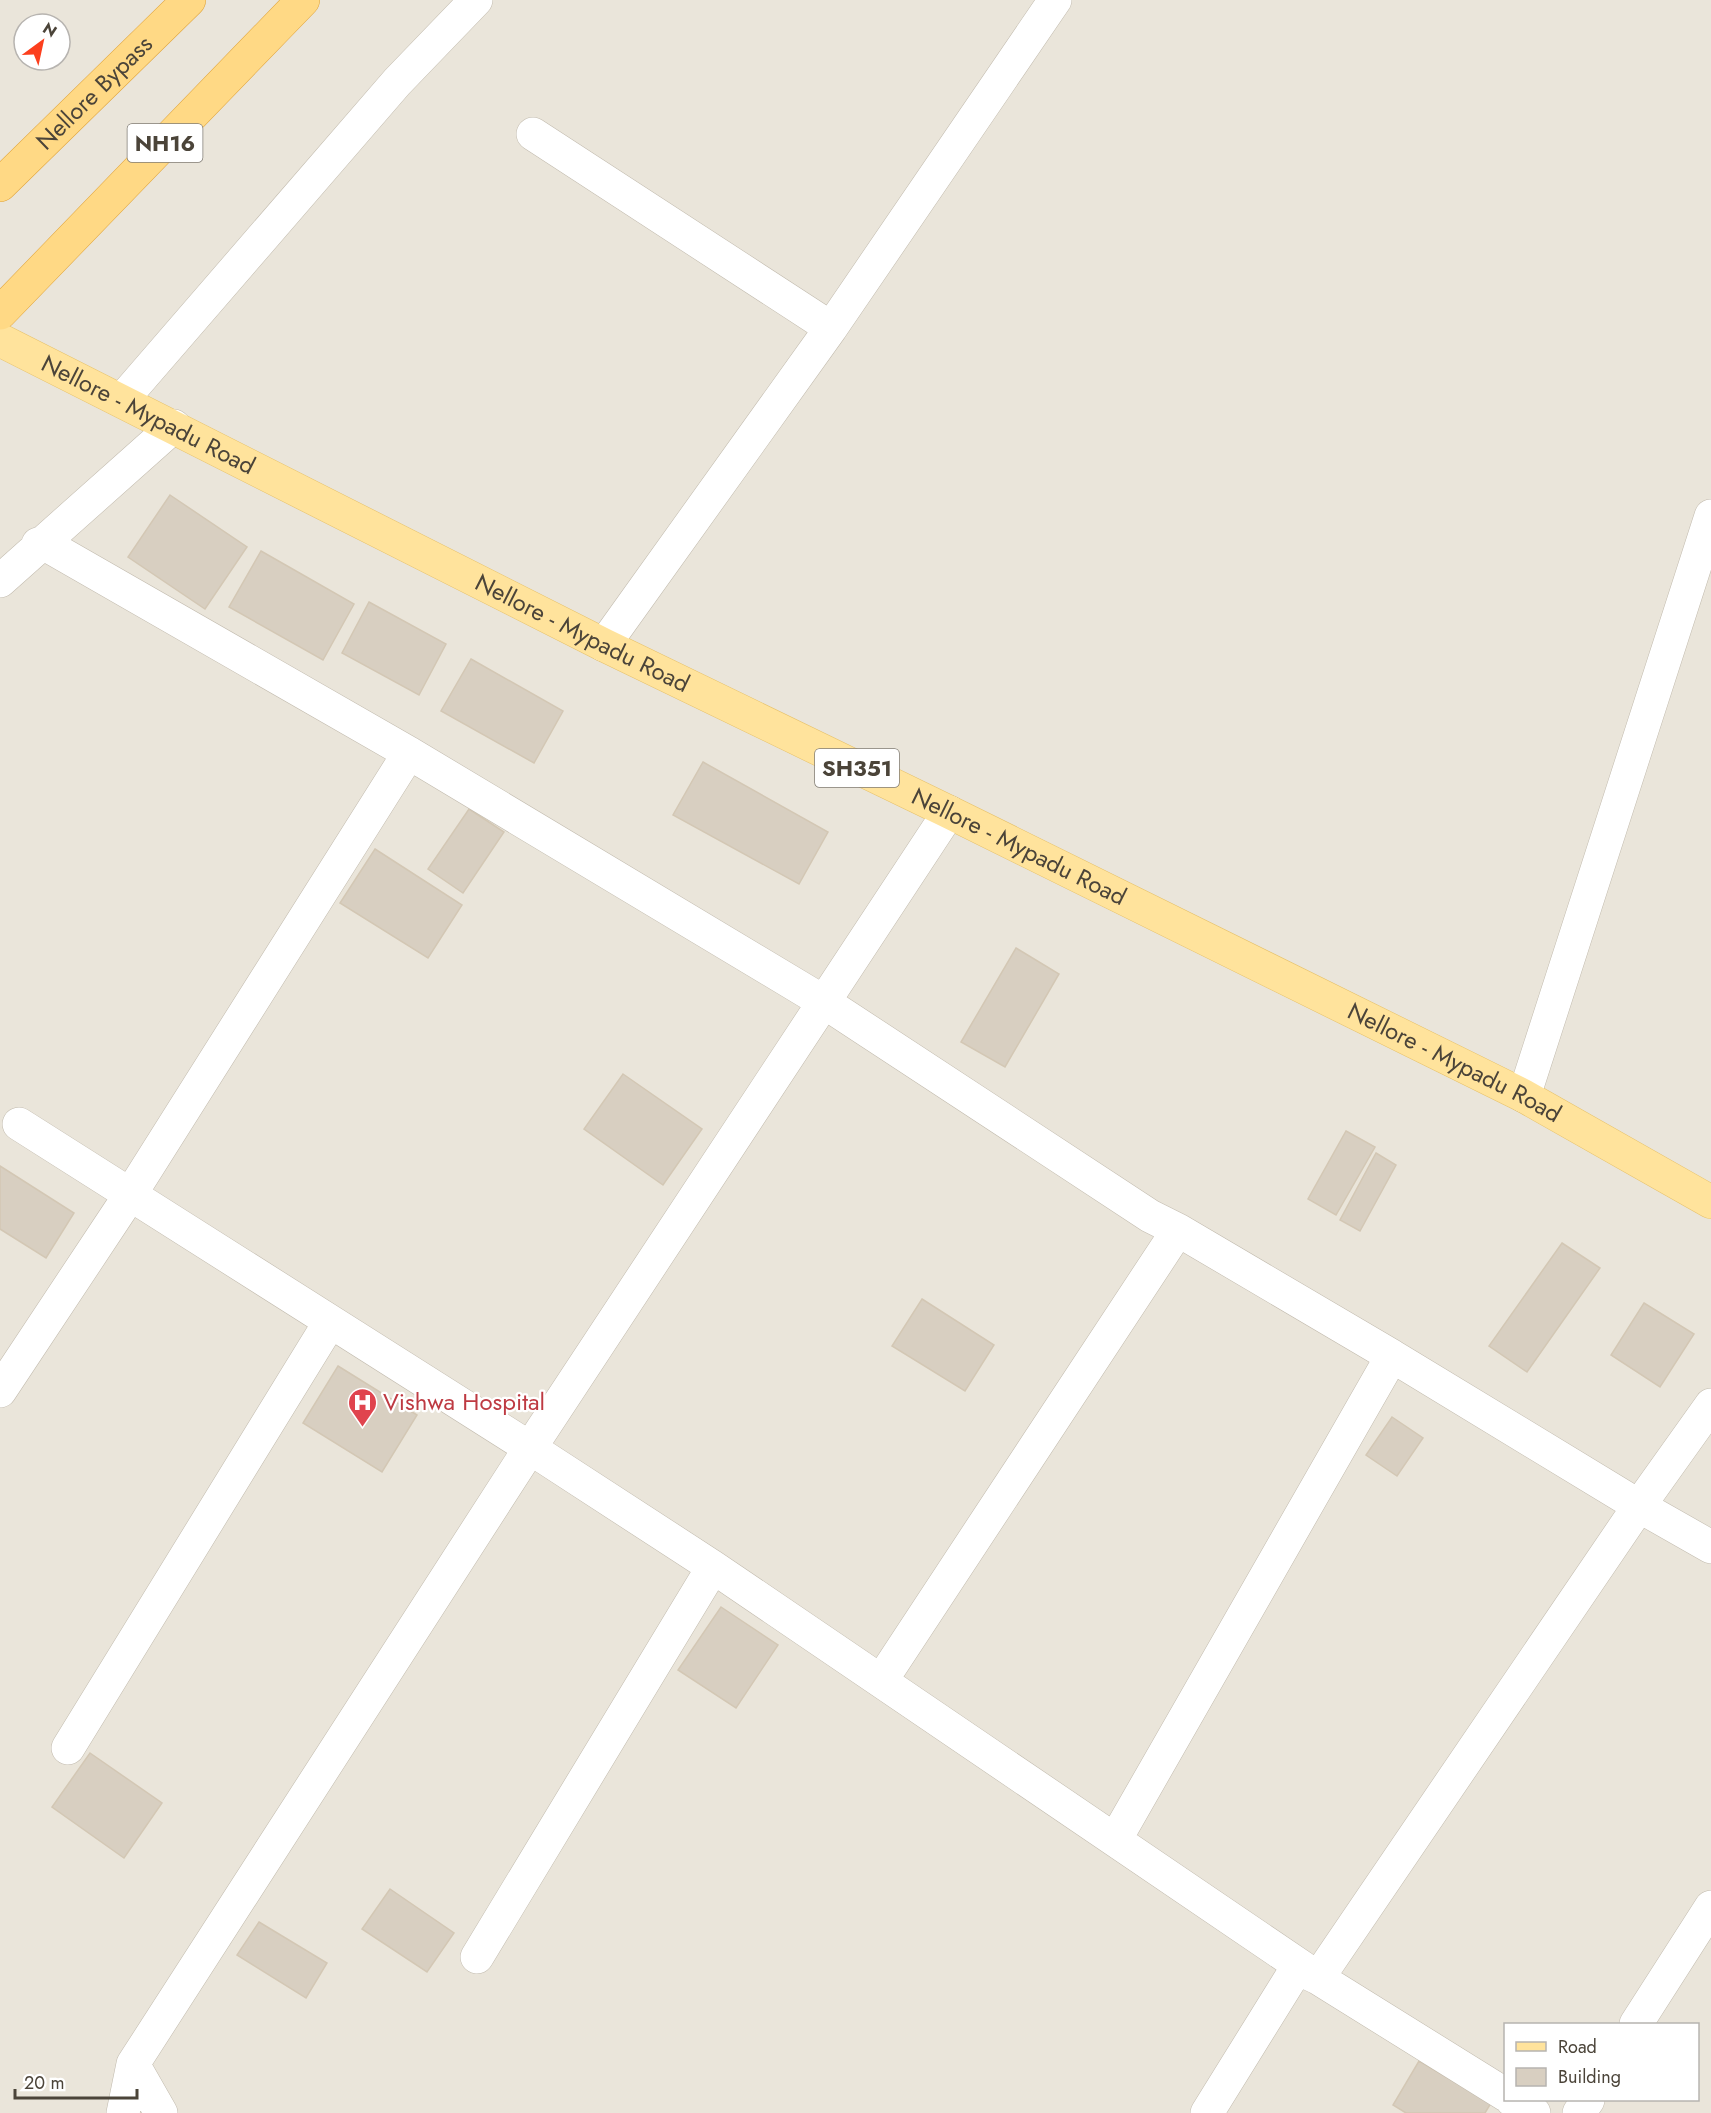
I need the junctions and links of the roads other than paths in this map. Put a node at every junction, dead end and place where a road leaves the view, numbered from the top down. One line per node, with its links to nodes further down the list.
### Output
1 (189, 0): 6 (highway, Nellore Bypass)
2 (303, 0): 7 (highway, NH16)
3 (476, 0): 10 (street)
4 (1055, 0): 8 (street)
5 (533, 134): 8 (street)
6 (0, 185)
7 (0, 313)
8 (831, 328): 15 (street)
9 (0, 340): 10 (main road, Nellore - Mypadu Road / SH351)
10 (122, 400): 11 (main road, Nellore - Mypadu Road / SH351)
11 (174, 426): 13 (street); 15 (main road, Nellore - Mypadu Road / SH351)
12 (1711, 516): 19 (street)
13 (40, 543): 14 (street); 16 (street)
14 (0, 581)
15 (604, 645): 17 (main road, Nellore - Mypadu Road / SH351)
16 (409, 753): 18 (street); 21 (street)
17 (949, 812): 18 (street); 19 (main road, Nellore - Mypadu Road / SH351)
18 (824, 1002): 23 (street); 28 (street)
19 (1524, 1096): 22 (main road, Nellore - Mypadu Road / SH351)
20 (19, 1124): 21 (street)
21 (130, 1195): 24 (street); 26 (street)
22 (1711, 1202)
23 (1178, 1230): 25 (street); 32 (street)
24 (330, 1322): 28 (street); 33 (street)
25 (1392, 1356): 29 (street); 34 (street)
26 (0, 1391)
27 (1711, 1405): 29 (street)
28 (531, 1448): 31 (street); 39 (street)
29 (1639, 1506): 30 (street); 37 (street)
30 (1711, 1547)
31 (713, 1567): 32 (street); 36 (street)
32 (881, 1681): 34 (street)
33 (68, 1748)
34 (1115, 1840): 37 (street)
35 (1711, 1907): 38 (street)
36 (477, 1957)
37 (1318, 1978): 40 (street); 44 (street)
38 (1637, 2023)
39 (133, 2064): 42 (street); 43 (street)
40 (1504, 2094)
41 (1514, 2101): 45 (street)
42 (123, 2113)
43 (161, 2113)
44 (1207, 2113)
45 (1534, 2113)

